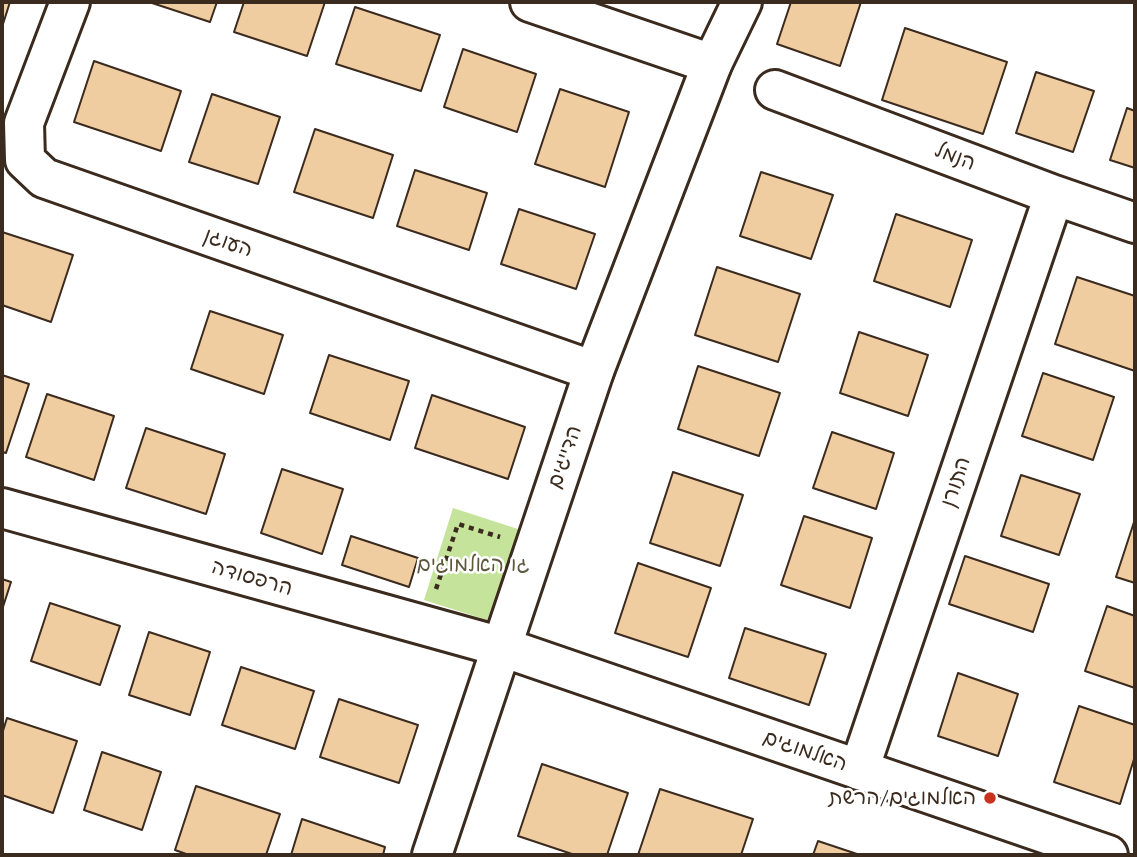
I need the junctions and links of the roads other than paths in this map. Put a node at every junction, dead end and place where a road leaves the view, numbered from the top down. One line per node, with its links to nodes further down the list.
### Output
1 (70, 2): 9 (street, העוגן)
2 (530, 2): 5 (street)
3 (720, 2): 5 (street, הדייגים)
4 (742, 2): 5 (street, הדייגים)
5 (712, 65): 9 (street, הדייגים)
6 (775, 90): 7 (street, הנמל)
7 (1054, 195): 8 (street, הנמל); 12 (street, התורן)
8 (1135, 223)
9 (594, 371): 11 (street, הדייגים)
10 (2, 508): 11 (street, הרפסודה)
11 (502, 647): 12 (street, האלמוגים); 13 (street, הדייגים)
12 (859, 769): 14 (street, האלמוגים)
13 (432, 855)
14 (1108, 855)

